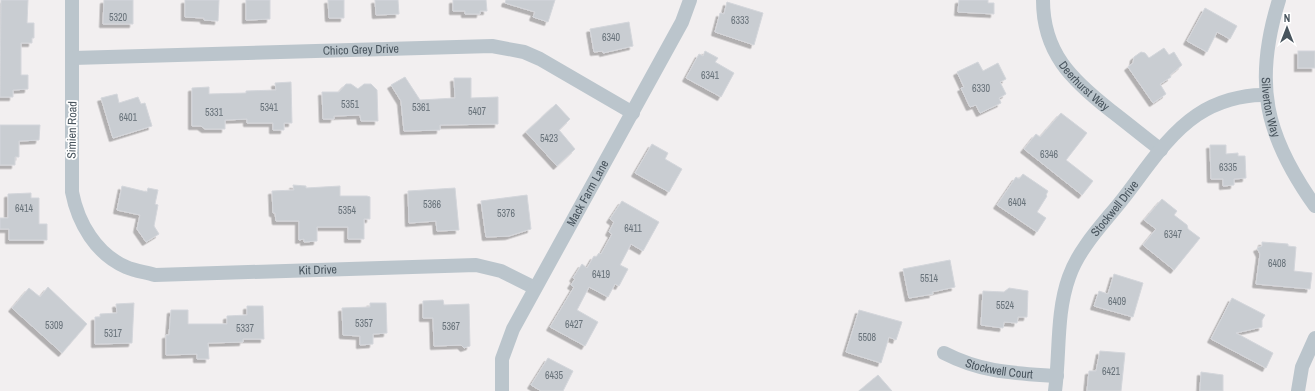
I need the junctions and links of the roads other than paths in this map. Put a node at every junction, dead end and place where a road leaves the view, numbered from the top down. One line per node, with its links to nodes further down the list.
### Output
1 (72, 0): 5 (street, Simien Road)
2 (690, 0): 7 (street, Mack Farm Lane)
3 (1043, 0): 8 (street, Deerhurst Way)
4 (1279, 0): 6 (street, Silverton Way)
5 (73, 58): 7 (street, Chico Grey Drive); 10 (street, Simien Road)
6 (1266, 95): 8 (street, Stockwell Drive); 9 (street, Silverton Way)
7 (633, 113): 11 (street, Mack Farm Lane)
8 (1161, 150): 14 (street, Stockwell Drive)
9 (1315, 206)
10 (103, 251): 11 (street, Kit Drive)
11 (535, 288): 15 (street, Mack Farm Lane)
12 (1315, 338): 17 (street)
13 (944, 353): 14 (street, Stockwell Court)
14 (1056, 376): 16 (street, Stockwell Drive)
15 (502, 391)
16 (1055, 391)
17 (1298, 391)

